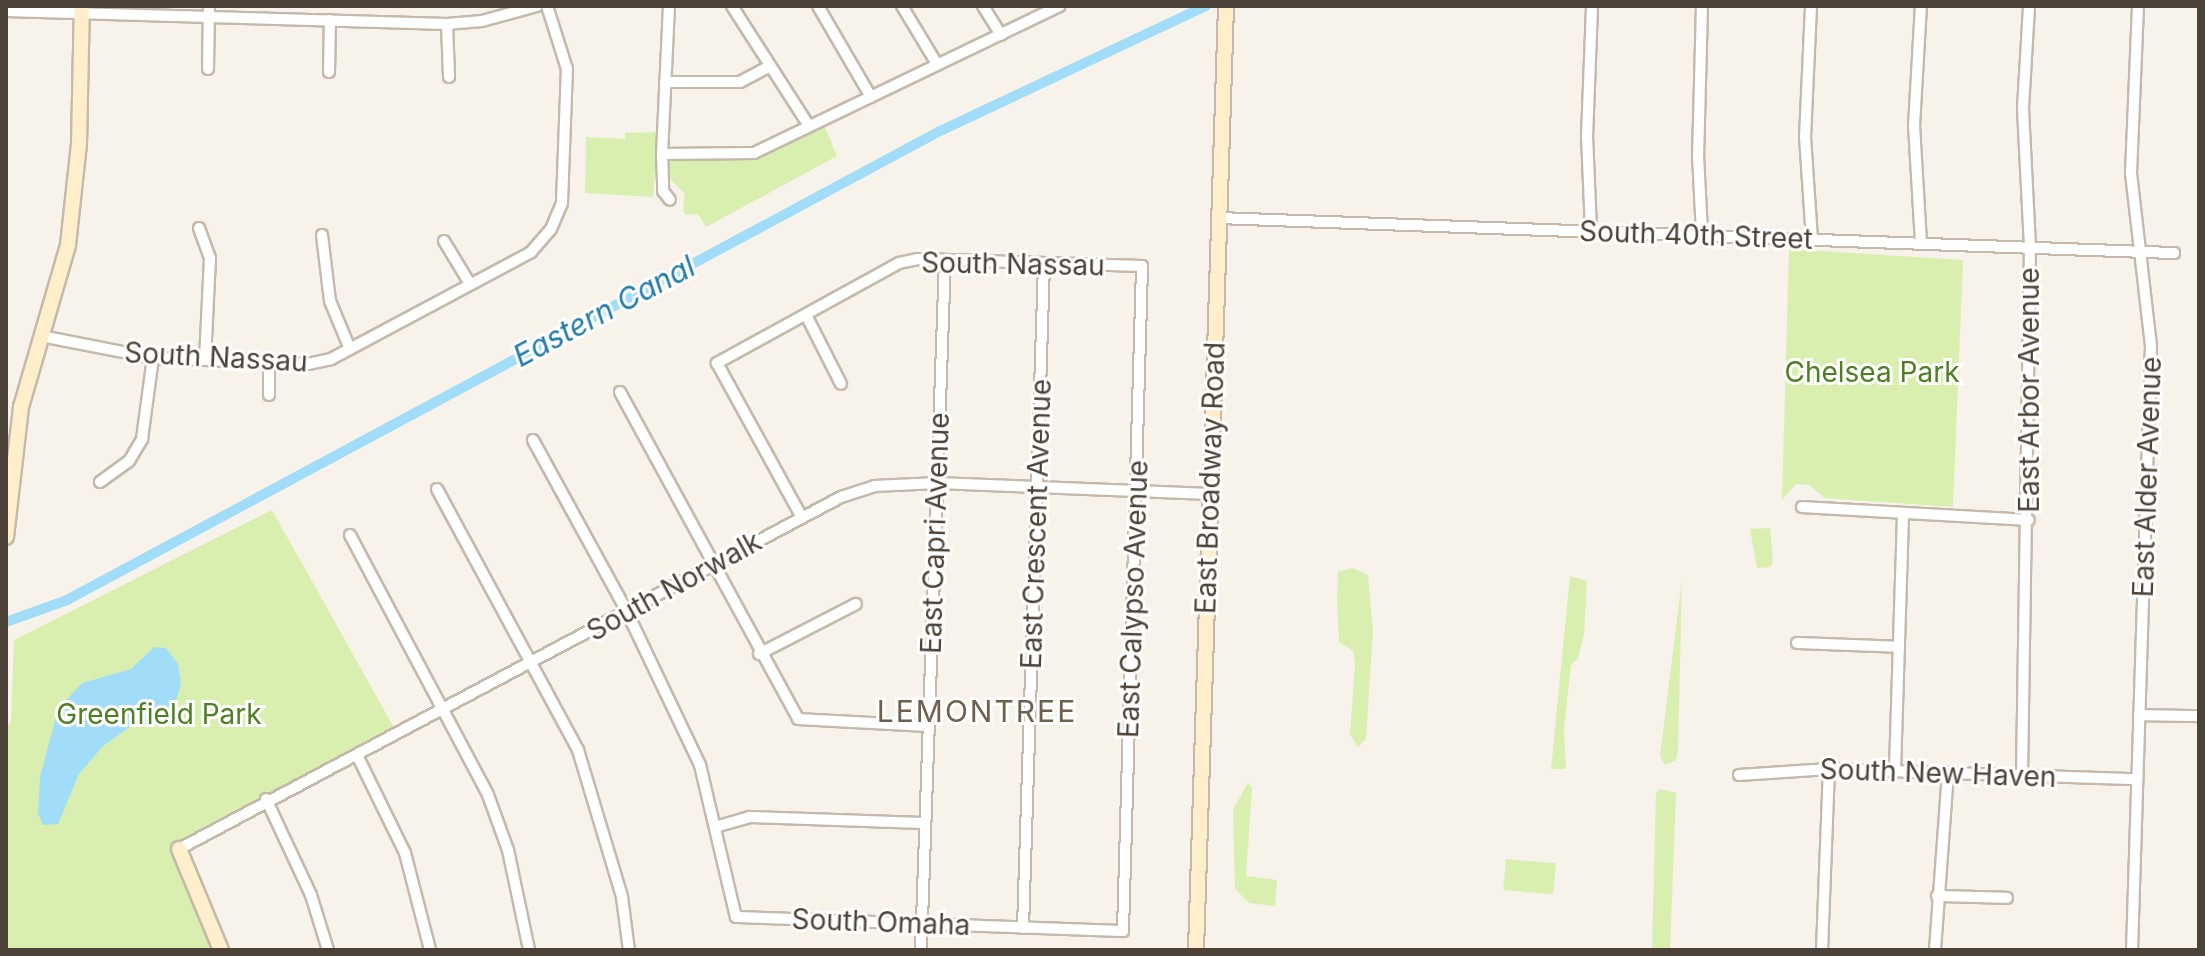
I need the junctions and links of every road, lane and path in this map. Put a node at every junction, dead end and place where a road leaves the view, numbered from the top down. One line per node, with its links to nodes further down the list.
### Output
1 (537, 6): 20 (street)
2 (547, 6): 46 (street, South Nassau)
3 (669, 6): 27 (street)
4 (732, 6): 23 (street)
5 (818, 6): 28 (street)
6 (902, 6): 22 (street)
7 (983, 6): 21 (street)
8 (1060, 6): 21 (street)
9 (1592, 6): 34 (street)
10 (1702, 6): 36 (street)
11 (1811, 6): 37 (street)
12 (1921, 6): 39 (street)
13 (2029, 6): 40 (street, East Arbor Avenue)
14 (2138, 6): 41 (street, East Alder Avenue)
15 (1226, 7): 32 (main road, East Broadway Road)
16 (82, 10): 17 (street); 18 (street); 48 (main road)
17 (6, 11)
18 (209, 12): 19 (street); 24 (street)
19 (330, 20): 20 (street); 25 (street)
20 (447, 24): 26 (street)
21 (1001, 35): 22 (street)
22 (937, 64): 28 (street)
23 (768, 67): 27 (street); 29 (street)
24 (208, 69)
25 (329, 72)
26 (449, 77)
27 (665, 82): 30 (street)
28 (871, 97): 29 (street)
29 (809, 126): 30 (street)
30 (662, 154): 31 (street)
31 (670, 200)
32 (1218, 218): 34 (street, South 40th Street); 62 (main road, East Broadway Road)
33 (199, 228): 51 (street)
34 (1591, 231): 36 (street, South 40th Street)
35 (322, 235): 49 (street)
36 (1702, 235): 37 (street, South 40th Street)
37 (1812, 239): 39 (street, South 40th Street)
38 (444, 241): 46 (street)
39 (1921, 243): 40 (street, South 40th Street)
40 (2030, 247): 41 (street, South 40th Street); 66 (street, East Arbor Avenue)
41 (2139, 251): 42 (street, South 40th Street); 77 (street, East Alder Avenue)
42 (2174, 253)
43 (945, 260): 44 (street, South Nassau); 47 (street, South Nassau); 58 (street, East Capri Avenue)
44 (1044, 264): 45 (street, South Nassau); 59 (street, East Crescent Avenue)
45 (1142, 266): 61 (street, East Calypso Avenue)
46 (470, 284): 49 (street, South Nassau)
47 (806, 315): 53 (street); 65 (street, South Nassau)
48 (41, 336): 50 (street, South Nassau); 68 (main road)
49 (350, 349): 52 (street, South Nassau)
50 (153, 358): 51 (street, South Nassau); 57 (street)
51 (205, 360): 52 (street, South Nassau)
52 (269, 363): 55 (street)
53 (841, 384)
54 (620, 392): 69 (street)
55 (269, 395)
56 (533, 440): 71 (street)
57 (100, 482)
58 (938, 483): 59 (street, South Norwalk); 65 (street, South Norwalk); 79 (street, East Capri Avenue)
59 (1037, 487): 61 (street, South Norwalk); 94 (street, East Crescent Avenue)
60 (437, 489): 75 (street)
61 (1136, 492): 62 (street, South Norwalk); 95 (street, East Calypso Avenue)
62 (1210, 494): 102 (main road, East Broadway Road)
63 (1802, 507): 64 (street)
64 (1903, 515): 66 (street); 73 (street)
65 (801, 516): 69 (street, South Norwalk)
66 (2029, 520): 85 (street, East Arbor Avenue)
67 (350, 535): 76 (street)
68 (6, 537)
69 (714, 566): 71 (street, South Norwalk); 74 (street)
70 (856, 604): 74 (street)
71 (627, 612): 75 (street, South Norwalk); 89 (street)
72 (1797, 643): 73 (street)
73 (1899, 647): 82 (street)
74 (759, 654): 79 (street)
75 (531, 664): 76 (street, South Norwalk); 100 (street)
76 (441, 708): 80 (street, South Norwalk); 99 (street)
77 (2139, 715): 78 (street); 86 (street, East Alder Avenue)
78 (2199, 716)
79 (928, 726): 88 (street, East Capri Avenue)
80 (357, 755): 87 (street, South Norwalk); 98 (street)
81 (1829, 769): 82 (street, South New Haven); 84 (street, South New Haven); 103 (street)
82 (1895, 770): 83 (street, South New Haven)
83 (1948, 772): 85 (street, South New Haven); 91 (street)
84 (1739, 775)
85 (2022, 775): 86 (street, South New Haven)
86 (2137, 779): 105 (street, East Alder Avenue)
87 (266, 799): 90 (street, South Norwalk); 97 (street)
88 (925, 823): 89 (street); 93 (street, East Capri Avenue)
89 (715, 827): 93 (street, South Omaha)
90 (179, 849): 96 (main road)
91 (1937, 896): 92 (street); 104 (street)
92 (2007, 898)
93 (922, 923): 94 (street, South Omaha); 101 (street, East Capri Avenue)
94 (1023, 928): 95 (street, South Omaha)
95 (1123, 931)
96 (221, 950)
97 (328, 950)
98 (430, 950)
99 (529, 950)
100 (629, 950)
101 (921, 950)
102 (1196, 950)
103 (1822, 950)
104 (1935, 950)
105 (2132, 950)

